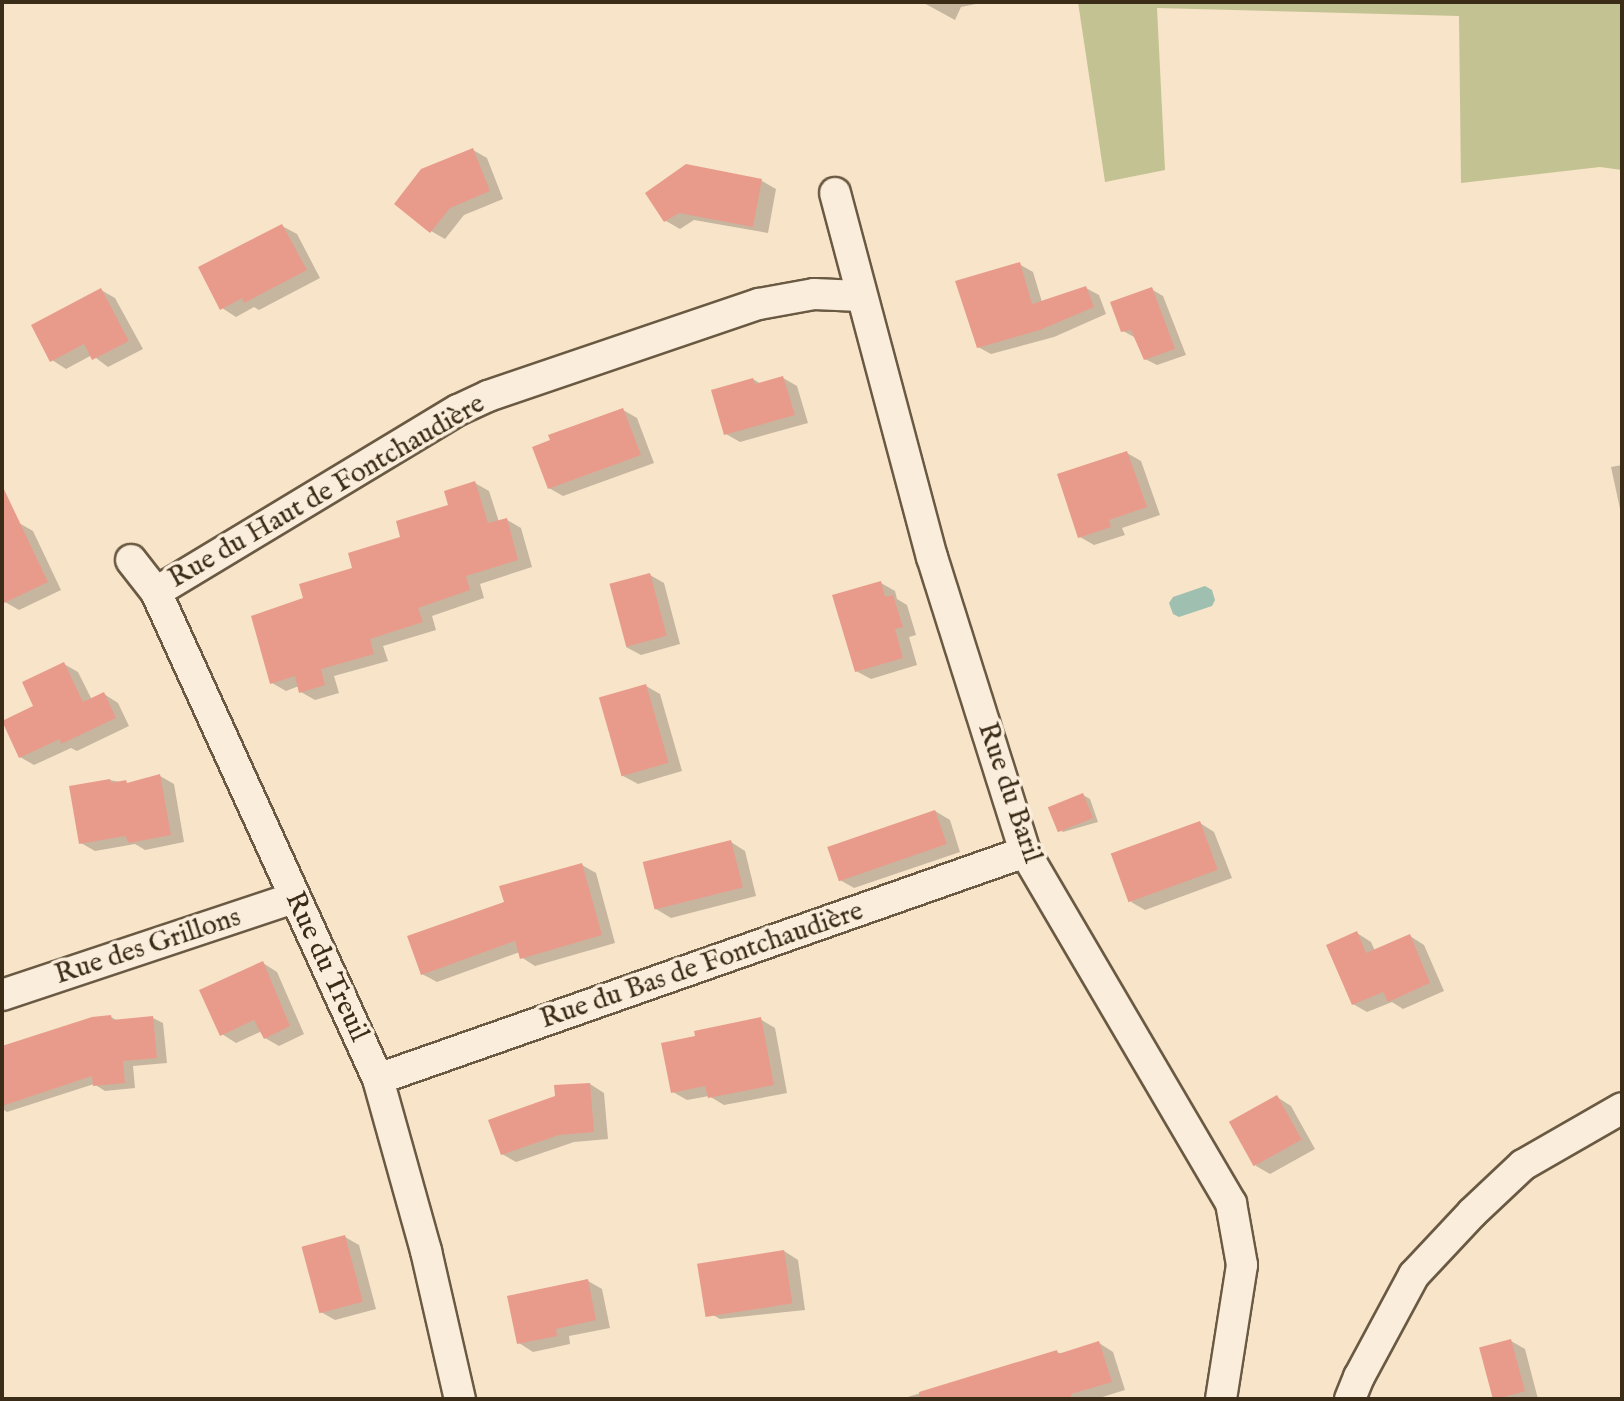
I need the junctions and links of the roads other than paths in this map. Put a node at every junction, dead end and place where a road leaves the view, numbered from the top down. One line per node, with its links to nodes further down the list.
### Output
1 (835, 193): 2 (street, Rue du Baril)
2 (860, 296): 4 (street, Rue du Haut de Fontchaudière); 5 (street, Rue du Baril)
3 (131, 560): 4 (street, Rue du Treuil)
4 (156, 592): 6 (street, Rue du Treuil)
5 (1025, 852): 8 (street, Rue du Bas de Fontchaudière); 11 (street, Rue du Baril)
6 (294, 898): 7 (street, Rue des Grillons); 8 (street, Rue du Treuil)
7 (2, 995)
8 (378, 1079): 10 (street, Rue du Treuil)
9 (1622, 1108): 12 (street)
10 (460, 1399)
11 (1221, 1399)
12 (1350, 1399)

